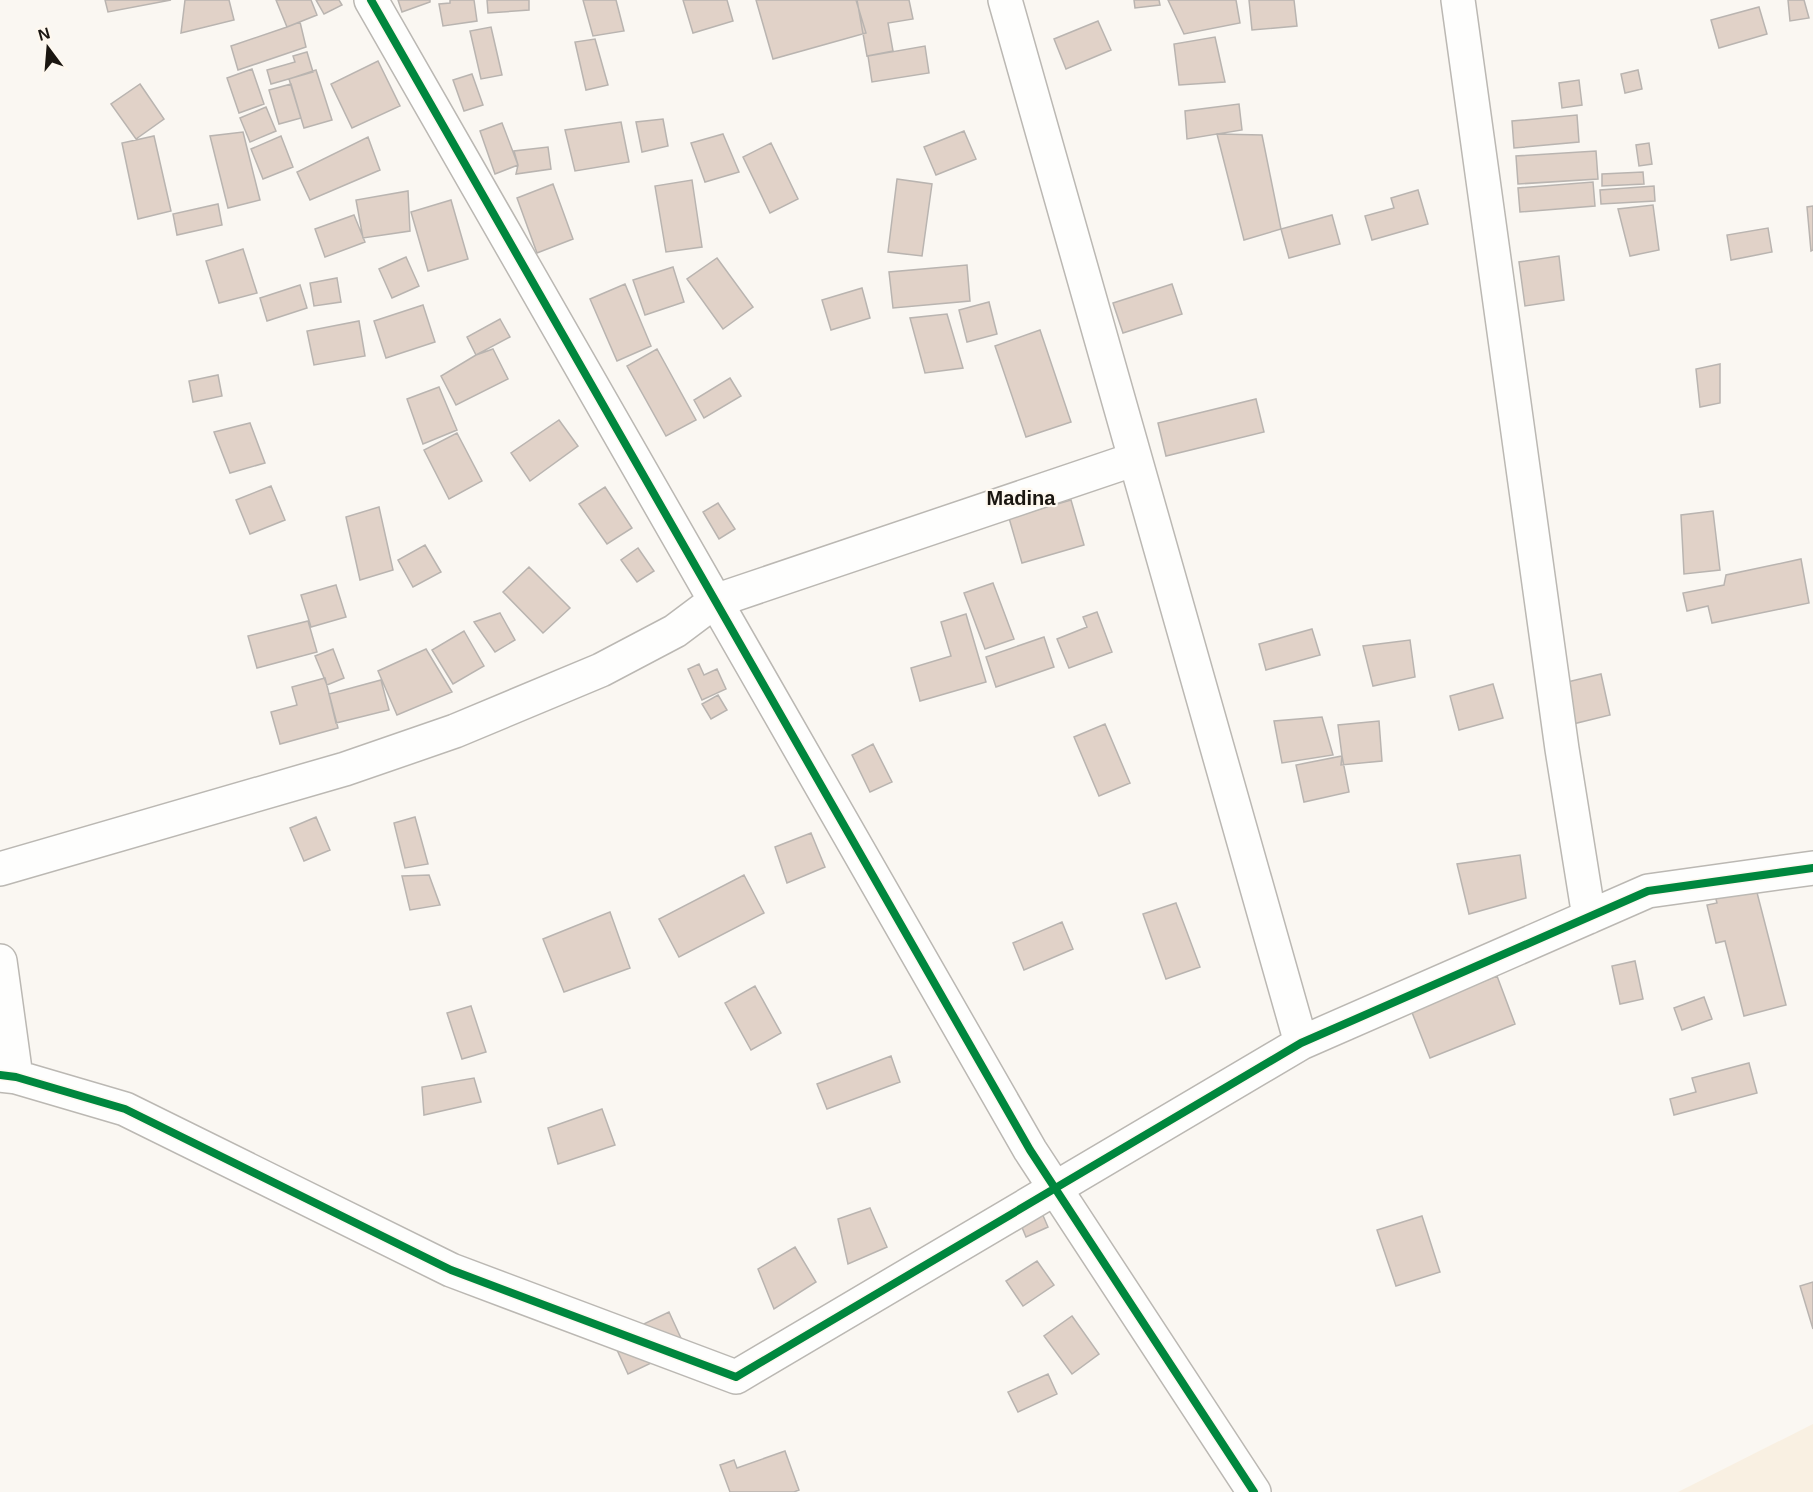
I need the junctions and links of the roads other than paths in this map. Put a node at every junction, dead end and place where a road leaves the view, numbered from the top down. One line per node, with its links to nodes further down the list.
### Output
1 (371, 0): 5 (street)
2 (1005, 0): 4 (street)
3 (1458, 0): 8 (street)
4 (1135, 459): 5 (street); 10 (street)
5 (715, 601): 7 (street); 12 (street)
6 (1813, 868): 8 (street)
7 (0, 869)
8 (1589, 917): 10 (street)
9 (0, 961): 11 (street)
10 (1302, 1043): 12 (street)
11 (8, 1076): 12 (street)
12 (1054, 1188): 13 (street)
13 (1254, 1492)

